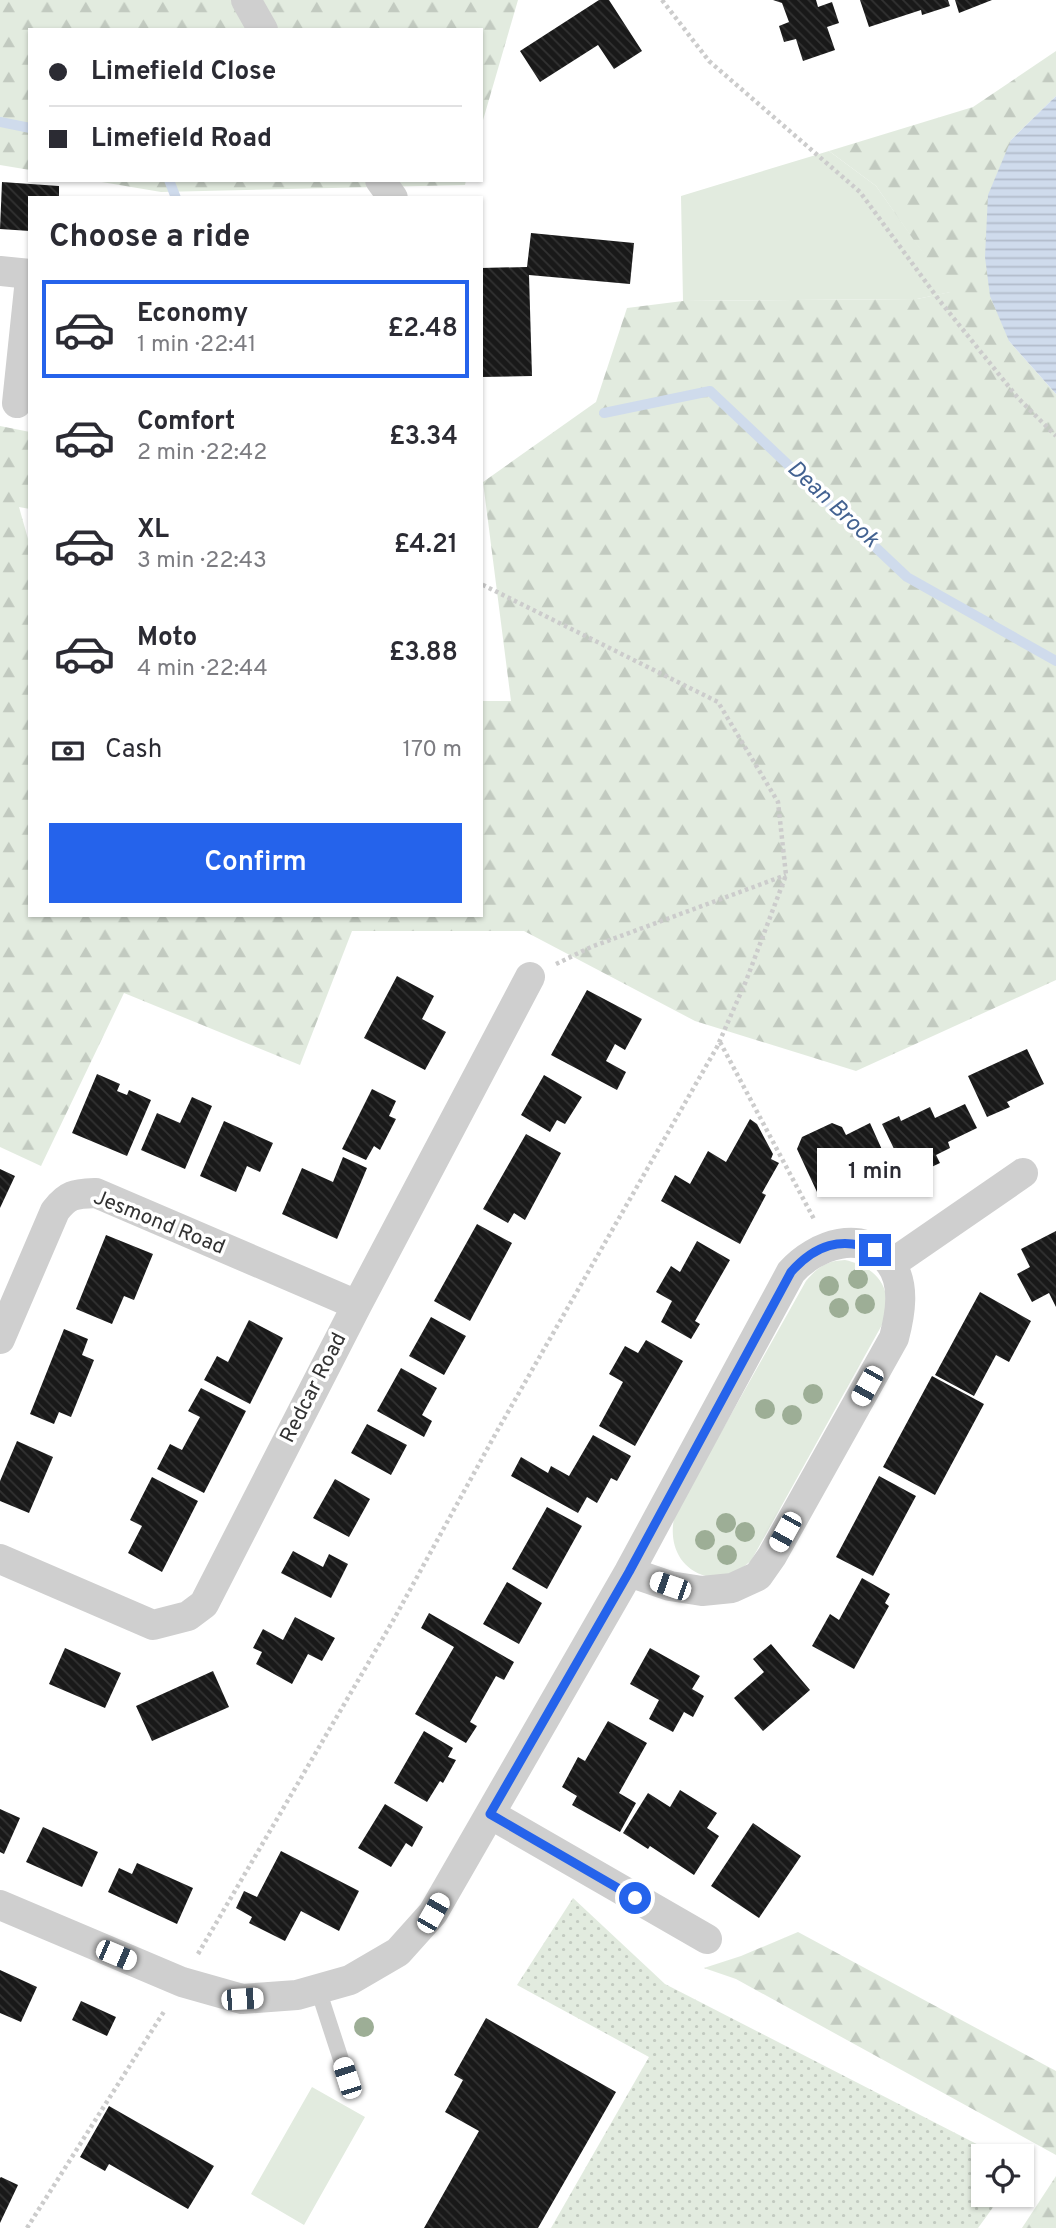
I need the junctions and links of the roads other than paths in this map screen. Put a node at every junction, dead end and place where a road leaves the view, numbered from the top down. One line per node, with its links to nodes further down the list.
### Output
1 (246, 0): 2 (street)
2 (262, 28)
3 (0, 271): 4 (street)
4 (28, 276)
5 (28, 293): 6 (street)
6 (15, 404)
7 (530, 977): 10 (street, Redcar Road)
8 (1024, 1174): 9 (street)
9 (891, 1264): 13 (street); 13 (street)
10 (357, 1305): 11 (street, Jesmond Road); 12 (street, Redcar Road)
11 (0, 1339)
12 (0, 1559)
13 (629, 1572): 14 (street)
14 (490, 1814): 16 (street); 17 (street)
15 (0, 1905): 17 (street)
16 (707, 1940)
17 (318, 1989): 18 (lane)
18 (347, 2078)

